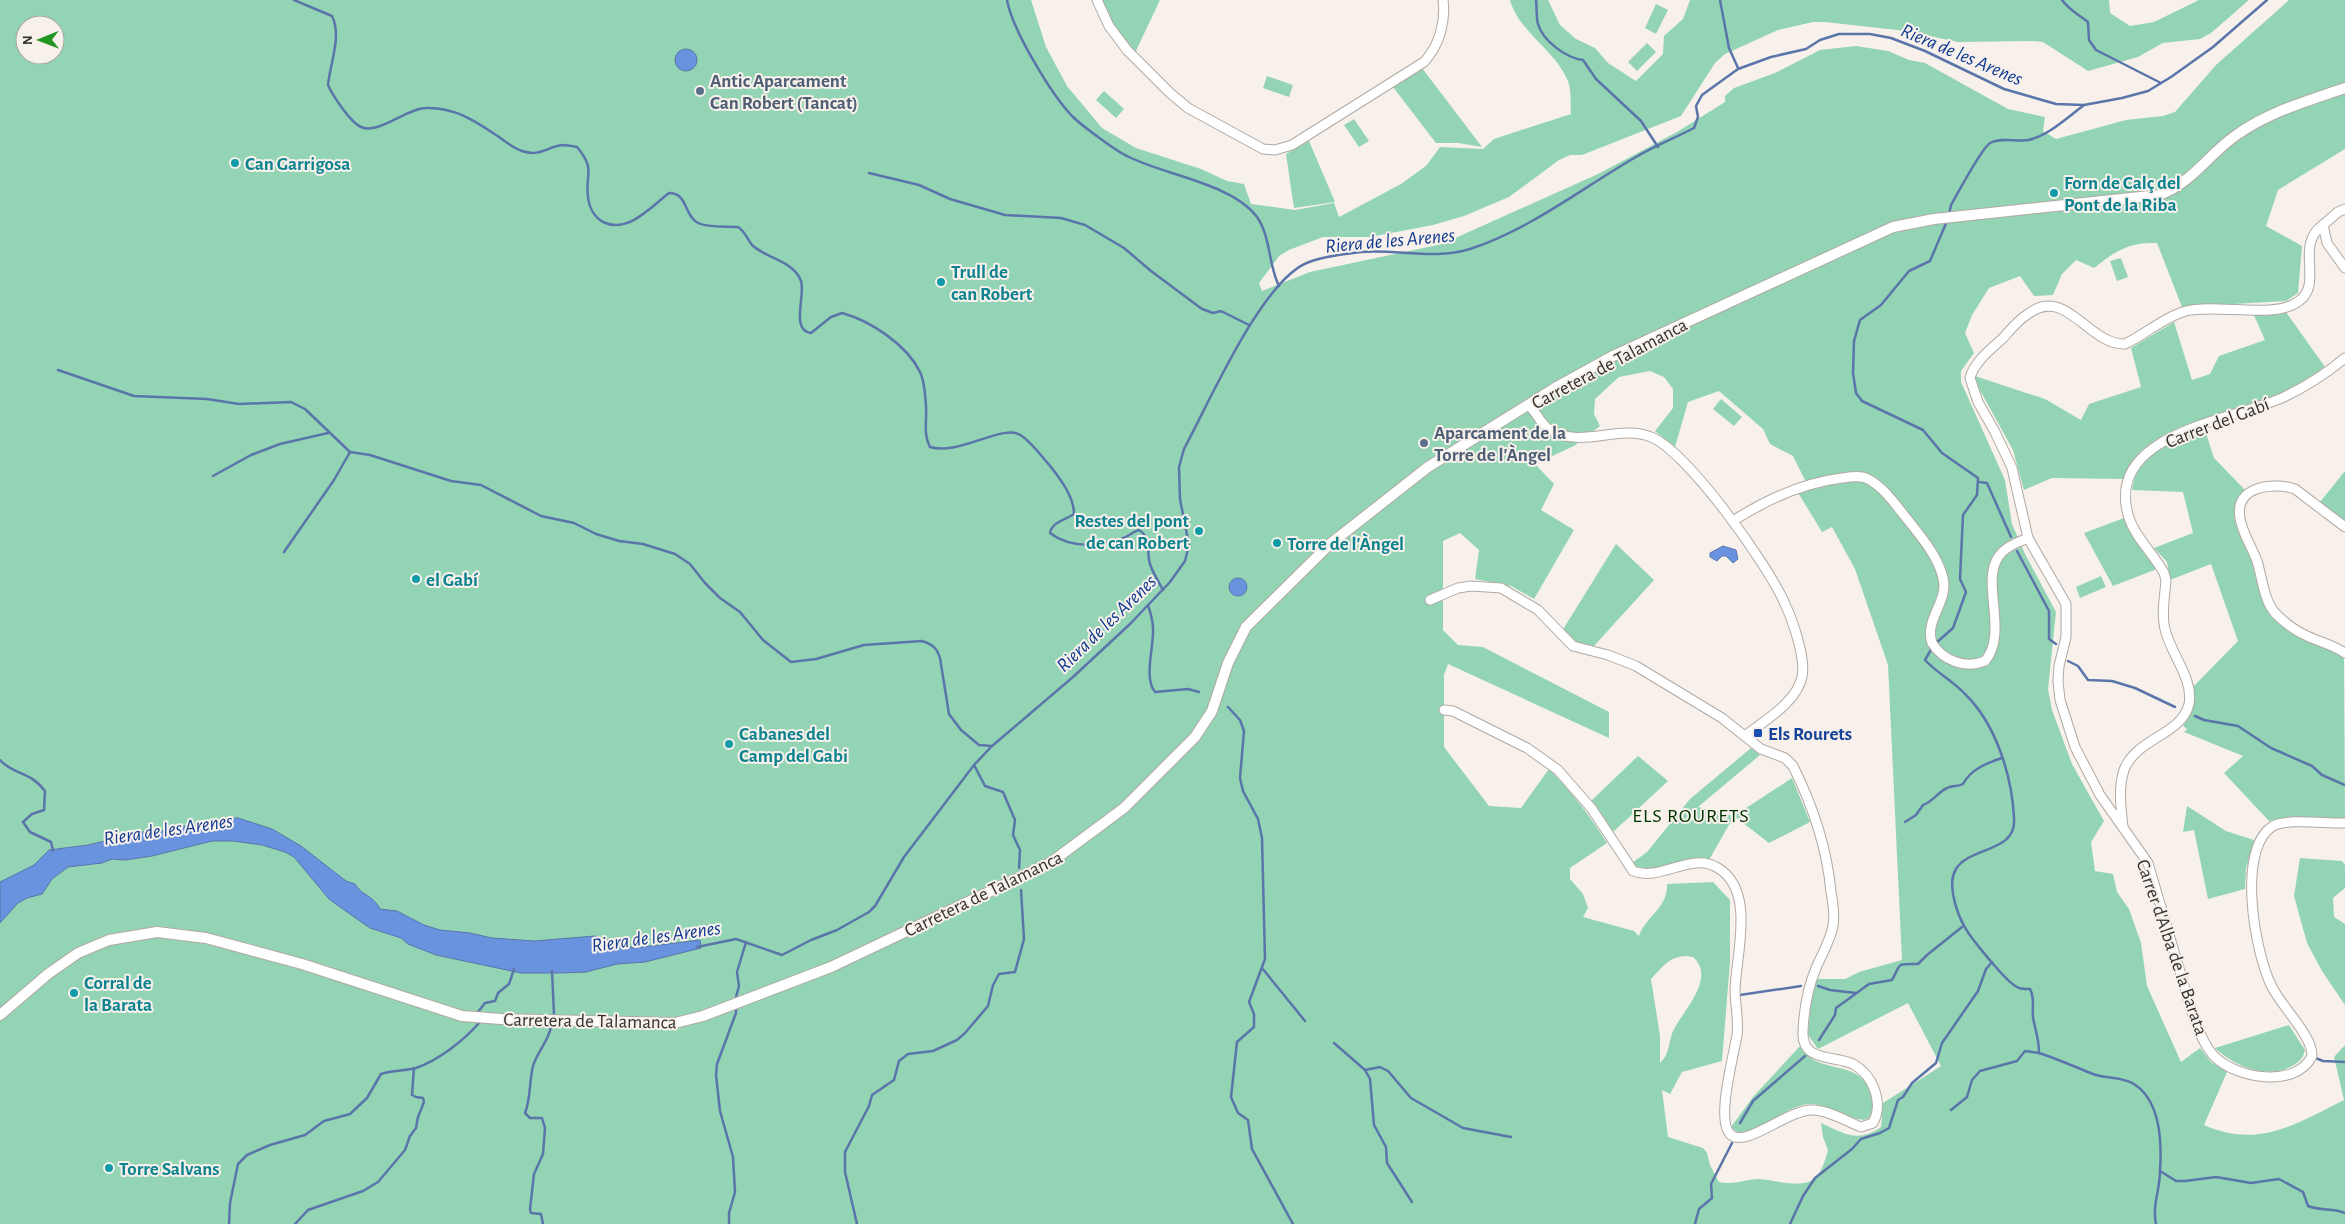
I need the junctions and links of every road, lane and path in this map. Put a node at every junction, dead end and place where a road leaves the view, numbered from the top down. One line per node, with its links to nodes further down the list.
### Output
1 (1097, 0): 2 (street)
2 (1443, 0)
3 (2345, 88): 8 (street, Carretera de Talamanca)
4 (2345, 209): 5 (street)
5 (2323, 225): 6 (street); 11 (street)
6 (2345, 268)
7 (2345, 358): 17 (street, Carrer del Gabí)
8 (1528, 405): 9 (street); 18 (street, Carretera de Talamanca)
9 (1734, 521): 11 (street); 15 (street)
10 (2345, 528): 13 (street)
11 (2028, 538): 17 (street)
12 (1430, 600): 15 (street)
13 (2345, 653)
14 (1444, 710): 15 (street)
15 (1745, 736)
16 (2345, 824): 17 (street, Carrer d'Alba de la Barata)
17 (2123, 827)
18 (0, 1015)

